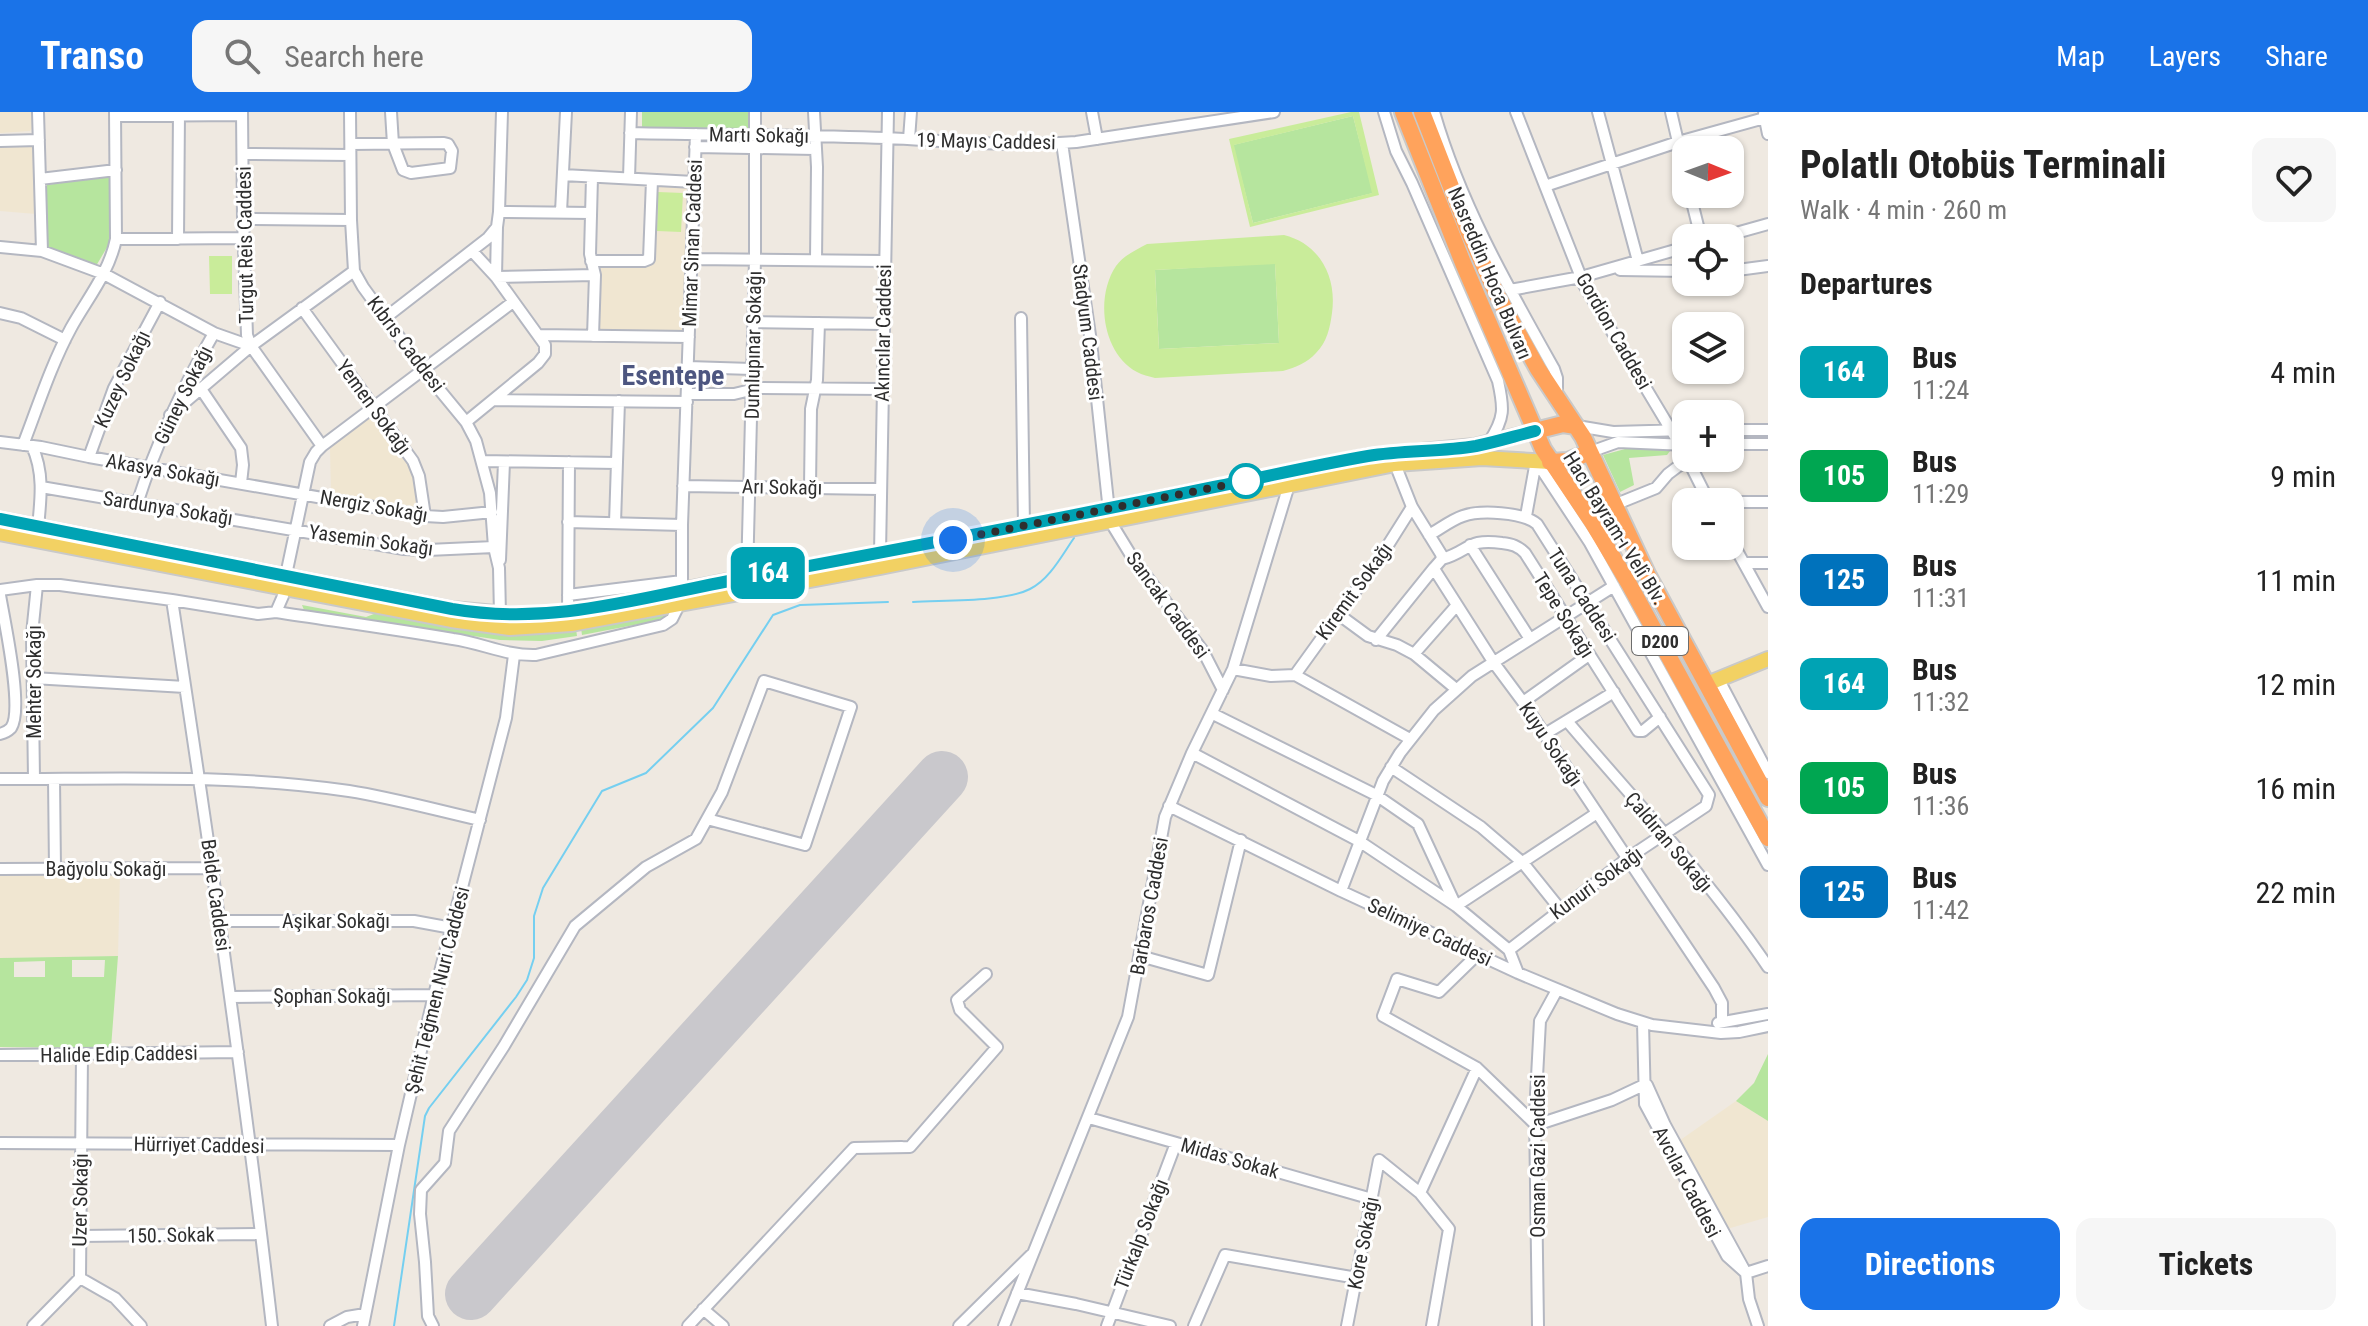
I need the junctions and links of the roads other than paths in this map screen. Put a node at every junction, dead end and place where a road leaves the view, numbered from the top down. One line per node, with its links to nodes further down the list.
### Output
1 (38, 112): 34 (street)
2 (350, 112): 41 (street, Kıbrıs Caddesi)
3 (391, 112): 38 (street)
4 (502, 112): 53 (street)
5 (566, 112): 46 (street)
6 (631, 112): 25 (street)
7 (755, 112): 36 (street, Dumlupınar Sokağı)
8 (814, 112): 28 (street)
9 (888, 112): 31 (street, Akıncılar Caddesi)
10 (911, 112): 32 (street)
11 (1092, 112): 33 (street)
12 (1274, 112): 23 (street, 19 Mayıs Caddesi)
13 (1384, 112): 64 (street)
14 (1403, 112): 64 (highway, Nasreddin Hoca Bulvarı / D200)
15 (1422, 112): 107 (highway, Nasreddin Hoca Bulvarı / D200)
16 (1434, 112): 84 (street)
17 (1516, 112): 52 (street, Gordion Caddesi)
18 (1598, 112): 44 (street)
19 (1671, 112): 29 (street)
20 (115, 114): 21 (street); 45 (street)
21 (179, 114): 22 (street); 63 (street)
22 (242, 114): 43 (street, Turgut Reis Caddesi)
23 (1224, 116): 33 (street, 19 Mayıs Caddesi)
24 (1766, 116): 27 (street); 30 (street)
25 (630, 133): 26 (street, Martı Sokağı); 48 (street)
26 (696, 134): 36 (street, Martı Sokağı); 40 (street, Mimar Sinan Caddesi)
27 (1768, 134)
28 (814, 136): 31 (street, Martı Sokağı); 36 (street, Martı Sokağı); 42 (street)
29 (1677, 136)
30 (1698, 136)
31 (887, 138): 32 (street, 19 Mayıs Caddesi); 73 (street, Akıncılar Caddesi)
32 (909, 139): 37 (street, 19 Mayıs Caddesi)
33 (1097, 139): 37 (street, 19 Mayıs Caddesi)
34 (39, 140): 35 (street); 49 (street)
35 (0, 141)
36 (755, 142): 40 (street, Martı Sokağı); 42 (street, Martı Sokağı); 70 (street, Dumlupınar Sokağı)
37 (1062, 143): 150 (street, Stadyum Caddesi)
38 (393, 144): 38 (street); 41 (street)
39 (1672, 144): 44 (street)
40 (695, 147): 51 (street, Mimar Sinan Caddesi)
41 (350, 149): 43 (street); 57 (street, Kıbrıs Caddesi)
42 (815, 149): 71 (street)
43 (243, 154): 56 (street, Turgut Reis Caddesi)
44 (1612, 164): 52 (street); 74 (street)
45 (116, 170): 49 (street); 62 (street)
46 (563, 175): 47 (street); 54 (street)
47 (592, 177): 48 (street); 55 (street)
48 (629, 178): 50 (street)
49 (40, 179): 66 (street)
50 (652, 180): 51 (street); 72 (street)
51 (694, 182): 69 (street, Mimar Sinan Caddesi)
52 (1545, 186): 83 (street, Gordion Caddesi)
53 (499, 212): 54 (street); 59 (street)
54 (561, 212): 55 (street)
55 (591, 213): 72 (street)
56 (243, 219): 57 (street); 61 (street, Turgut Reis Caddesi)
57 (351, 220): 78 (street, Kıbrıs Caddesi)
58 (1768, 224): 60 (street)
59 (497, 227): 67 (street); 82 (street)
60 (1744, 231)
61 (243, 238): 63 (street); 99 (street, Turgut Reis Caddesi)
62 (116, 239): 63 (street); 80 (street)
63 (178, 239)
64 (1448, 246): 117 (highway, Nasreddin Hoca Bulvarı / D200); 120 (street)
65 (0, 247): 66 (street)
66 (42, 251): 80 (street)
67 (472, 251): 82 (street); 89 (street)
68 (1672, 251): 74 (street)
69 (692, 259): 70 (street); 97 (street, Mimar Sinan Caddesi)
70 (755, 259): 71 (street); 91 (street, Dumlupınar Sokağı)
71 (816, 260): 73 (street)
72 (591, 261): 81 (street)
73 (884, 261): 93 (street, Akıncılar Caddesi)
74 (1638, 261): 77 (street)
75 (1768, 266): 76 (street)
76 (1744, 269)
77 (1607, 270): 79 (street); 83 (street)
78 (354, 271): 87 (street); 89 (street, Kıbrıs Caddesi)
79 (1672, 271)
80 (104, 274): 85 (street); 98 (street)
81 (595, 275): 82 (street); 96 (street)
82 (496, 277): 86 (street)
83 (1581, 277): 84 (street); 114 (street, Gordion Caddesi)
84 (1510, 290): 107 (street)
85 (160, 302): 94 (street); 126 (street, Kuzey Sokağı)
86 (513, 302): 95 (street); 102 (street)
87 (302, 308): 99 (street); 111 (street, Yemen Sokağı)
88 (0, 313): 98 (street)
89 (385, 318): 102 (street, Kıbrıs Caddesi)
90 (1021, 318): 157 (street)
91 (753, 322): 92 (street); 101 (street, Dumlupınar Sokağı)
92 (819, 323): 93 (street); 103 (street)
93 (884, 324): 106 (street, Akıncılar Caddesi)
94 (214, 333): 99 (street); 112 (street, Güney Sokağı)
95 (538, 335): 96 (street); 109 (street)
96 (593, 336): 97 (street)
97 (689, 337): 100 (street, Mimar Sinan Caddesi)
98 (65, 340): 123 (street)
99 (251, 346): 104 (street); 124 (street, Turgut Reis Caddesi)
100 (688, 367): 101 (street); 108 (street, Mimar Sinan Caddesi)
101 (752, 369): 105 (street, Dumlupınar Sokağı)
102 (424, 371): 111 (street); 113 (street, Kıbrıs Caddesi)
103 (815, 388): 105 (street); 106 (street); 140 (street)
104 (201, 389): 112 (street); 135 (street)
105 (752, 389): 108 (street); 139 (street, Dumlupınar Sokağı)
106 (882, 389): 141 (street, Akıncılar Caddesi)
107 (1557, 397): 118 (highway, Nasreddin Hoca Bulvarı / D200)
108 (687, 398): 110 (street); 137 (street, Mimar Sinan Caddesi)
109 (494, 400): 110 (street); 113 (street)
110 (619, 401): 131 (street)
111 (375, 408): 124 (street); 149 (street, Yemen Sokağı)
112 (170, 415): 133 (street, Güney Sokağı)
113 (466, 422): 128 (street, Kıbrıs Caddesi)
114 (1672, 430): 118 (street)
115 (1744, 430): 116 (street)
116 (1768, 430)
117 (1535, 431): 118 (highway); 120 (main road); 127 (highway, Nasreddin Hoca Bulvarı / D200)
118 (1583, 439): 125 (street); 127 (highway); 146 (highway, Hacı Bayram-ı Velî Blv. / D200)
119 (0, 442): 123 (street, Akasya Sokağı)
120 (1489, 443): 150 (main road)
121 (1744, 444): 122 (street)
122 (1768, 444)
123 (27, 445): 126 (street, Akasya Sokağı); 138 (street)
124 (322, 446): 142 (street)
125 (1672, 450)
126 (89, 457): 133 (street, Akasya Sokağı)
127 (1543, 457): 132 (main road); 151 (street); 153 (highway, Hacı Bayram-ı Velî Blv. / D200)
128 (483, 461): 129 (street); 148 (street, Kıbrıs Caddesi)
129 (504, 462): 130 (street); 169 (street, Kıbrıs Caddesi)
130 (569, 462): 131 (street); 154 (street)
131 (617, 463): 155 (street)
132 (1395, 464): 136 (main road); 147 (street, Kuyu Sokağı)
133 (148, 468): 135 (street, Akasya Sokağı); 145 (street, Güney Sokağı)
134 (1672, 469): 146 (street)
135 (241, 483): 142 (street, Akasya Sokağı)
136 (1289, 485): 150 (main road); 193 (street, Barbaros Caddesi)
137 (683, 486): 139 (street, Arı Sokağı); 156 (street, Mimar Sinan Caddesi)
138 (41, 487): 145 (street, Sardunya Sokağı); 158 (street)
139 (750, 487): 140 (street, Arı Sokağı); 170 (street, Dumlupınar Sokağı)
140 (810, 487): 141 (street, Arı Sokağı)
141 (880, 489): 164 (street, Akıncılar Caddesi)
142 (303, 494): 149 (street, Nergiz Sokağı); 159 (street)
143 (1744, 502): 144 (street)
144 (1768, 502)
145 (137, 504): 159 (street, Sardunya Sokağı)
146 (1614, 505): 196 (highway, Hacı Bayram-ı Velî Blv. / D200)
147 (1412, 507): 161 (street, Kuyu Sokağı); 183 (street, Kiremit Sokağı)
148 (492, 512): 149 (street, Nergiz Sokağı); 163 (street, Kıbrıs Caddesi)
149 (425, 516)
150 (1108, 516): 157 (main road); 175 (main road); 199 (street, Sancak Caddesi)
151 (1526, 516): 161 (street); 178 (street, Tuna Caddesi)
152 (0, 519): 158 (main road)
153 (1584, 521): 173 (street); 210 (highway, Hacı Bayram-ı Velî Blv. / D200)
154 (568, 522): 155 (street); 176 (street)
155 (615, 523): 156 (street)
156 (682, 525): 175 (street, Mimar Sinan Caddesi)
157 (1024, 526): 164 (main road)
158 (38, 527): 171 (main road)
159 (295, 529): 163 (street, Yasemin Sokağı); 171 (street)
160 (0, 533): 171 (main road)
161 (1429, 535): 168 (street, Kuyu Sokağı)
162 (1470, 545): 168 (street, Tepe Sokağı); 185 (street, Tepe Sokağı); 186 (street)
163 (494, 547): 169 (street, Kıbrıs Caddesi)
164 (880, 553): 170 (main road)
165 (1743, 560): 166 (street)
166 (1745, 563): 167 (street); 180 (street)
167 (1768, 563)
168 (1438, 564): 179 (street, Kuyu Sokağı); 187 (street)
169 (499, 568): 184 (street, Kıbrıs Caddesi)
170 (747, 577): 175 (main road)
171 (285, 581): 175 (main road); 181 (street); 184 (main road)
172 (37, 585): 174 (street); 177 (street); 195 (street, Mehter Sokağı)
173 (1614, 586): 178 (street); 210 (street)
174 (0, 592): 205 (street)
175 (681, 592): 176 (street); 182 (main road); 189 (street)
176 (568, 595): 182 (street)
177 (172, 600): 181 (street); 197 (street, Belde Caddesi)
178 (1587, 602): 185 (street); 203 (street, Tuna Caddesi)
179 (1457, 605): 188 (street); 192 (street, Kuyu Sokağı)
180 (1768, 607)
181 (276, 612): 189 (street)
182 (568, 613): 184 (main road)
183 (1338, 614): 187 (street); 194 (street, Kiremit Sokağı)
184 (500, 615)
185 (1565, 617): 186 (street); 190 (street, Tepe Sokağı)
186 (1530, 639): 192 (street)
187 (1376, 640): 188 (street)
188 (1414, 654): 198 (street)
189 (514, 655): 222 (street, Şehit Teğmen Nuri Caddesi)
190 (1589, 655): 200 (street, Tepe Sokağı); 201 (street)
191 (1768, 659): 196 (main road)
192 (1494, 663): 198 (street); 201 (street, Kuyu Sokağı)
193 (1233, 669): 194 (street); 199 (street, Barbaros Caddesi)
194 (1295, 675): 207 (street)
195 (33, 678): 197 (street); 214 (street, Mehter Sokağı)
196 (1713, 682): 211 (street); 217 (highway, Hacı Bayram-ı Velî Blv. / D200)
197 (185, 687): 212 (street, Belde Caddesi)
198 (1456, 689): 207 (street)
199 (1223, 690): 202 (street, Barbaros Caddesi)
200 (1614, 692): 203 (street, Tepe Sokağı); 204 (street)
201 (1523, 702): 206 (street, Kuyu Sokağı)
202 (1213, 714): 208 (street, Barbaros Caddesi); 216 (street)
203 (1660, 717): 219 (street, Tuna Caddesi)
204 (1567, 721): 206 (street); 223 (street, Çaldıran Sokağı)
205 (0, 734)
206 (1545, 734): 220 (street, Kuyu Sokağı)
207 (1410, 739): 209 (street)
208 (1192, 753): 218 (street, Barbaros Caddesi); 226 (street)
209 (1391, 767): 216 (street); 228 (street)
210 (1725, 772): 224 (highway, Hacı Bayram-ı Velî Blv. / D200); 229 (street)
211 (1768, 773)
212 (200, 778): 215 (street); 222 (street); 230 (street, Belde Caddesi)
213 (0, 779): 214 (street)
214 (34, 779): 215 (street)
215 (54, 779): 232 (street)
216 (1376, 795): 226 (street); 234 (street)
217 (1768, 798)
218 (1169, 806): 225 (street, Selimiye Caddesi); 240 (street, Barbaros Caddesi)
219 (1706, 806): 223 (street, Kunuri Sokağı)
220 (1597, 813): 227 (street, Kuyu Sokağı); 228 (street)
221 (707, 819): 221 (street); 284 (street)
222 (480, 820): 237 (street, Şehit Teğmen Nuri Caddesi)
223 (1664, 834): 227 (street, Kunuri Sokağı); 241 (street, Çaldıran Sokağı)
224 (1768, 838)
225 (1241, 840): 233 (street, Selimiye Caddesi); 240 (street)
226 (1359, 841): 233 (street); 234 (street)
227 (1628, 858): 235 (street, Kunuri Sokağı); 248 (street, Kuyu Sokağı)
228 (1523, 863): 234 (street); 235 (street)
229 (1768, 865)
230 (212, 868): 232 (street, Bağyolu Sokağı); 236 (street, Belde Caddesi)
231 (0, 869): 232 (street, Bağyolu Sokağı)
232 (55, 869)
233 (1341, 891): 239 (street, Selimiye Caddesi)
234 (1456, 906): 238 (street)
235 (1560, 909): 238 (street, Kunuri Sokağı)
236 (220, 921): 237 (street, Aşikar Sokağı); 246 (street, Belde Caddesi)
237 (452, 928): 245 (street, Şehit Teğmen Nuri Caddesi)
238 (1509, 950): 242 (street)
239 (1478, 954): 242 (street, Selimiye Caddesi); 255 (street)
240 (1140, 956): 257 (street, Barbaros Caddesi)
241 (1768, 967)
242 (1518, 973): 244 (street, Selimiye Caddesi)
243 (986, 974): 265 (street)
244 (1557, 990): 249 (street, Selimiye Caddesi); 258 (street, Osman Gazi Caddesi)
245 (434, 995): 246 (street, Şophan Sokağı); 263 (street, Şehit Teğmen Nuri Caddesi)
246 (230, 997): 252 (street, Belde Caddesi)
247 (1768, 1014): 248 (street, Selimiye Caddesi)
248 (1722, 1022): 251 (street, Selimiye Caddesi)
249 (1643, 1023): 251 (street, Selimiye Caddesi); 256 (street, Avcılar Caddesi)
250 (1768, 1026): 251 (street, Selimiye Caddesi)
251 (1701, 1029)
252 (238, 1052): 254 (street, Halide Edip Caddesi); 262 (street, Belde Caddesi)
253 (0, 1055): 254 (street, Halide Edip Caddesi)
254 (82, 1055): 260 (street, Uzer Sokağı)
255 (1477, 1068): 258 (street); 266 (street)
256 (1646, 1084): 258 (street); 272 (street, Avcılar Caddesi)
257 (1089, 1118): 261 (street, Midas Sokak); 270 (street, Barbaros Caddesi)
258 (1536, 1125): 294 (street, Osman Gazi Caddesi)
259 (0, 1143): 260 (street, Hürriyet Caddesi)
260 (81, 1143): 262 (street, Hürriyet Caddesi); 269 (street, Uzer Sokağı)
261 (1176, 1143): 267 (street, Midas Sokak); 277 (street, Türkalp Sokağı)
262 (251, 1145): 263 (street, Hürriyet Caddesi); 268 (street, Belde Caddesi)
263 (399, 1145): 278 (street, Şehit Teğmen Nuri Caddesi)
264 (902, 1147): 265 (street)
265 (854, 1148): 276 (street)
266 (1420, 1193): 267 (street, Kore Sokağı); 293 (street)
267 (1372, 1199): 274 (street, Kore Sokağı)
268 (261, 1234): 269 (street, 150. Sokak); 281 (street, Belde Caddesi)
269 (80, 1236): 273 (street, Uzer Sokağı)
270 (1035, 1251): 275 (street, Barbaros Caddesi); 287 (street)
271 (1768, 1266): 272 (street)
272 (1746, 1273): 295 (street, Avcılar Caddesi)
273 (80, 1278): 279 (street); 280 (street)
274 (1357, 1278): 291 (street); 292 (street, Kore Sokağı)
275 (1017, 1293): 277 (street); 288 (street, Barbaros Caddesi)
276 (703, 1309): 285 (street); 286 (street)
277 (1111, 1312): 289 (street, Türkalp Sokağı); 290 (street)
278 (365, 1314): 282 (street); 283 (street, Şehit Teğmen Nuri Caddesi)
279 (33, 1326)
280 (141, 1326)
281 (272, 1326)
282 (330, 1326)
283 (363, 1326)
284 (433, 1326)
285 (688, 1326)
286 (723, 1326)
287 (959, 1326)
288 (1004, 1326)
289 (1107, 1326)
290 (1170, 1326)
291 (1194, 1326)
292 (1347, 1326)
293 (1432, 1326)
294 (1538, 1326)
295 (1758, 1326)

